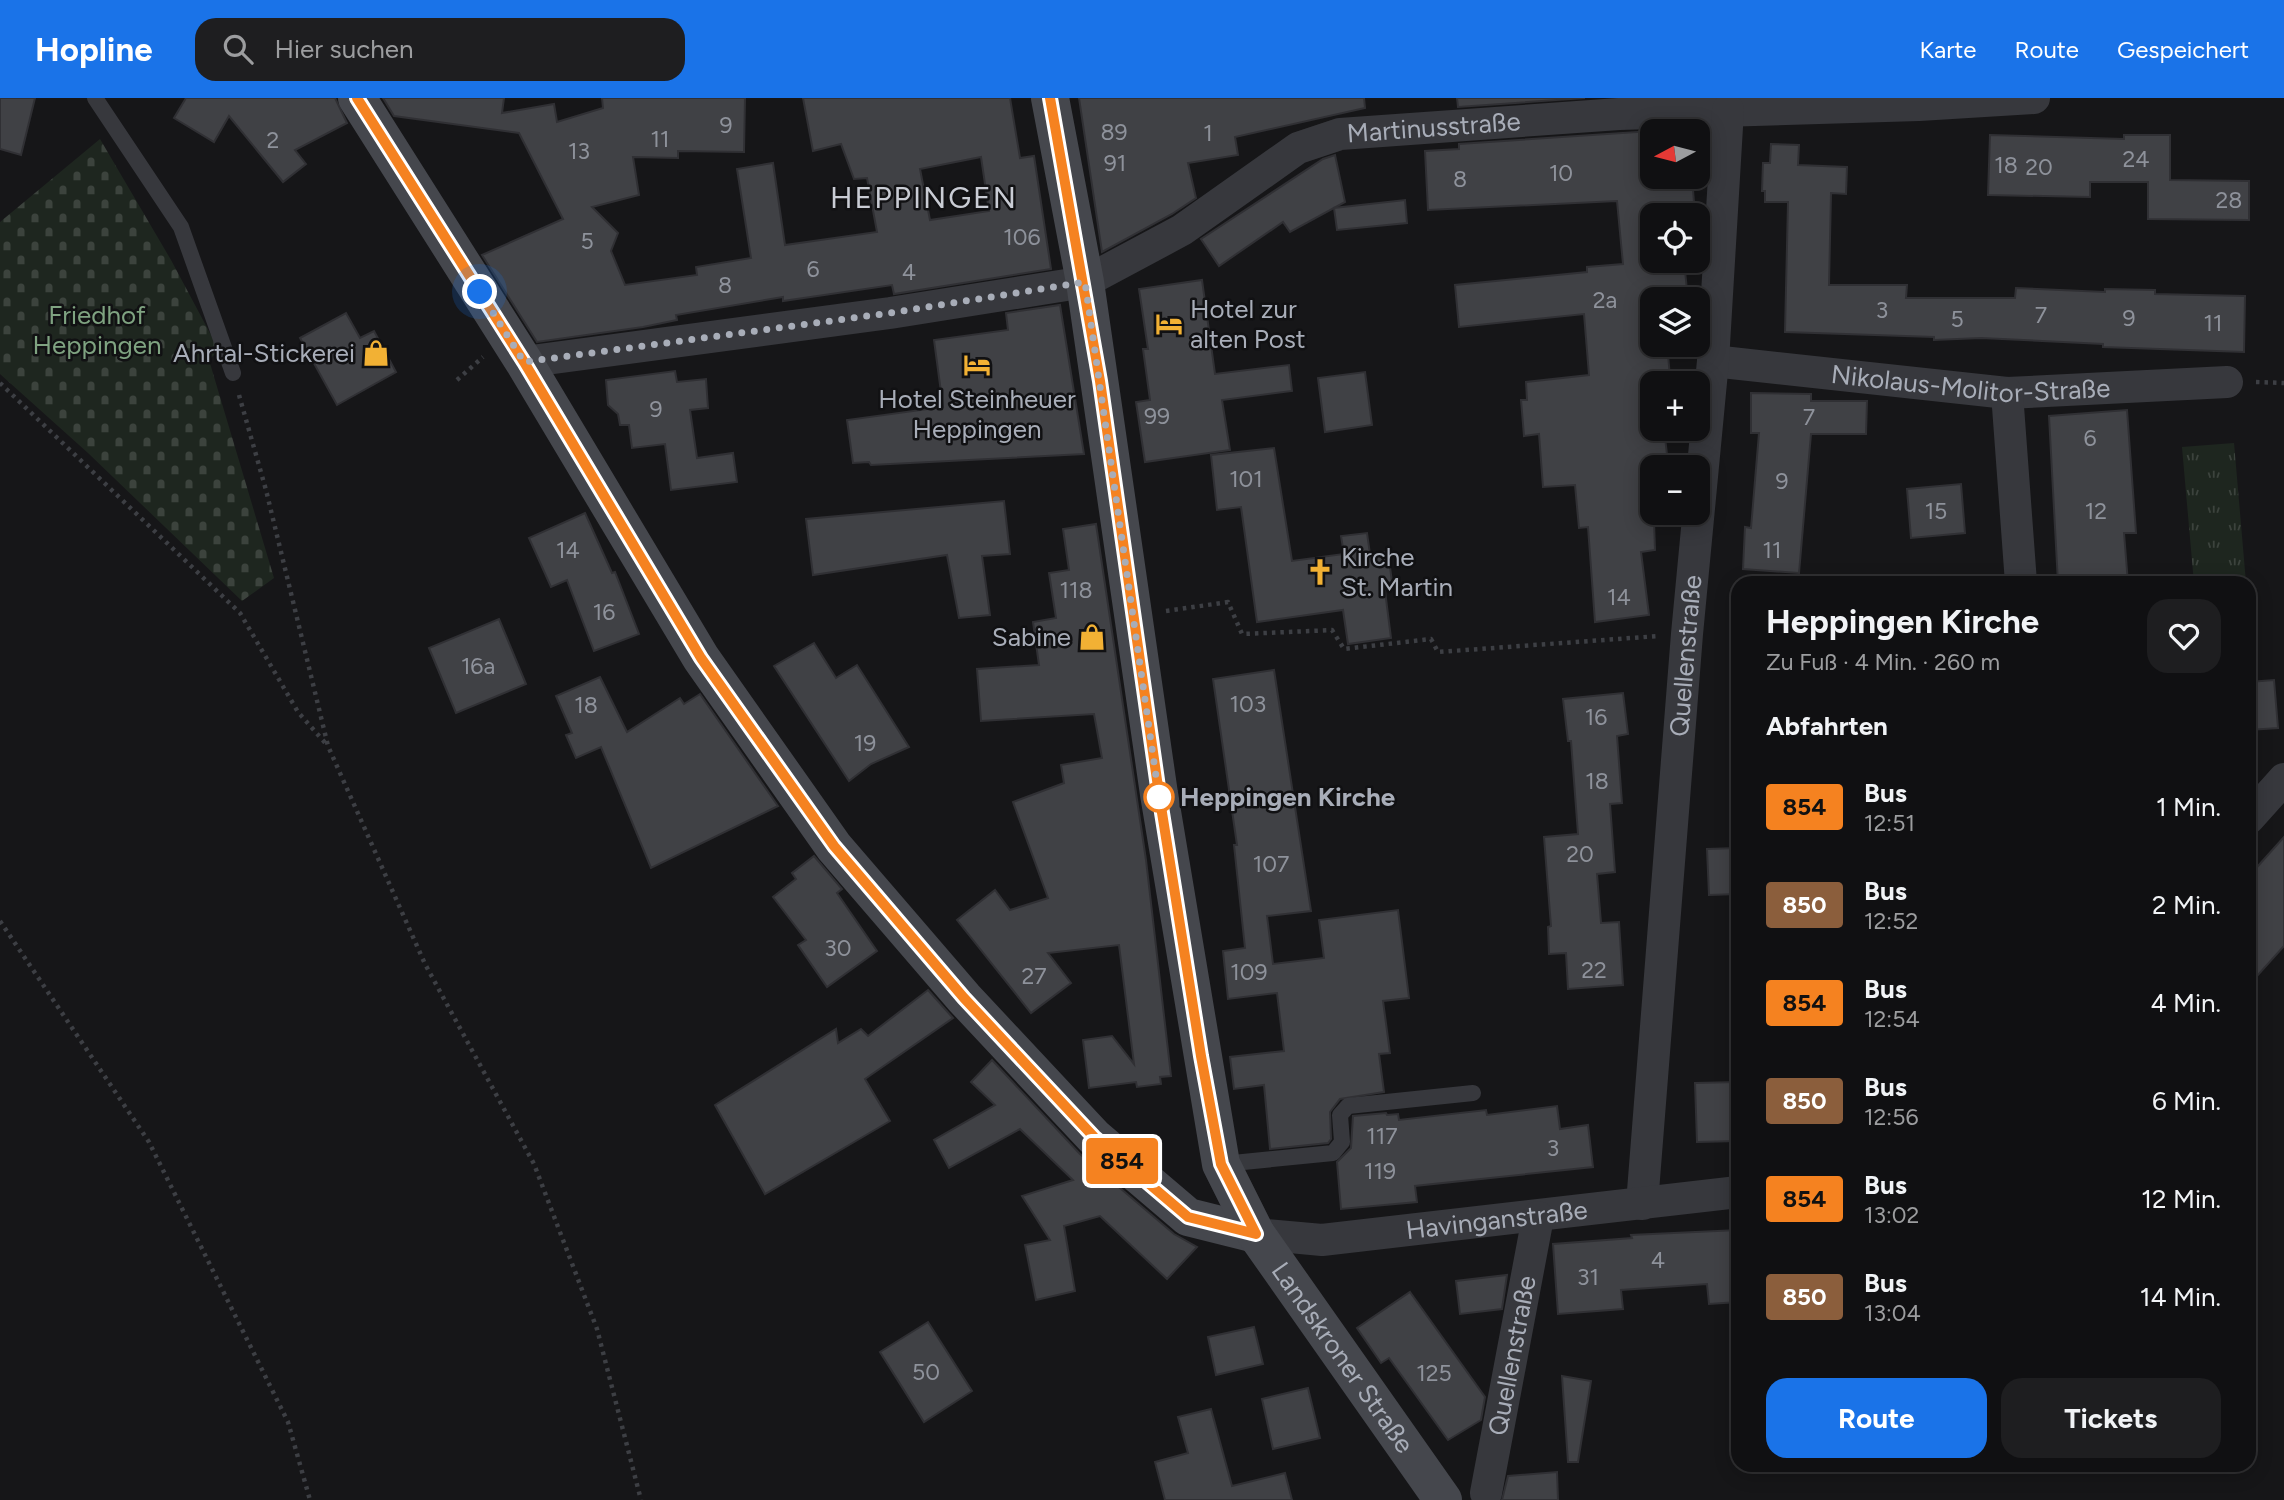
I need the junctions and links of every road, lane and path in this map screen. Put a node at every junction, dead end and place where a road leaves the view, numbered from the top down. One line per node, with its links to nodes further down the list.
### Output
1 (95, 98): 9 (lane)
2 (358, 98): 7 (main road)
3 (1050, 98): 6 (main road, Landskroner Straße)
4 (2034, 98): 5 (street, Martinusstraße)
5 (1728, 110): 6 (street, Martinusstraße); 8 (street, Quellenstraße)
6 (1085, 282): 7 (street, Martinusstraße); 15 (main road, Landskroner Straße)
7 (507, 358): 10 (path); 26 (main road)
8 (1713, 361): 13 (street, Nikolaus-Molitor-Straße); 16 (street, Quellenstraße)
9 (233, 373): 17 (path)
10 (457, 380)
11 (2227, 382): 13 (street, Nikolaus-Molitor-Straße)
12 (0, 383): 17 (path)
13 (2007, 393): 14 (street)
14 (2020, 576)
15 (1134, 615): 16 (path); 22 (main road, Landskroner Straße)
16 (1687, 634): 24 (street, Quellenstraße)
17 (328, 746): 29 (path)
18 (2284, 779): 19 (street)
19 (2256, 810)
20 (0, 921): 28 (path)
21 (1473, 1093): 22 (lane)
22 (1221, 1164): 26 (main road, Landskroner Straße)
23 (1731, 1193): 24 (street, Havinganstraße)
24 (1642, 1204): 25 (street, Havinganstraße)
25 (1538, 1217): 26 (street, Havinganstraße); 27 (street, Quellenstraße)
26 (1256, 1234): 30 (main road, Landskroner Straße)
27 (1486, 1493)
28 (310, 1500)
29 (641, 1500)
30 (1443, 1500)

